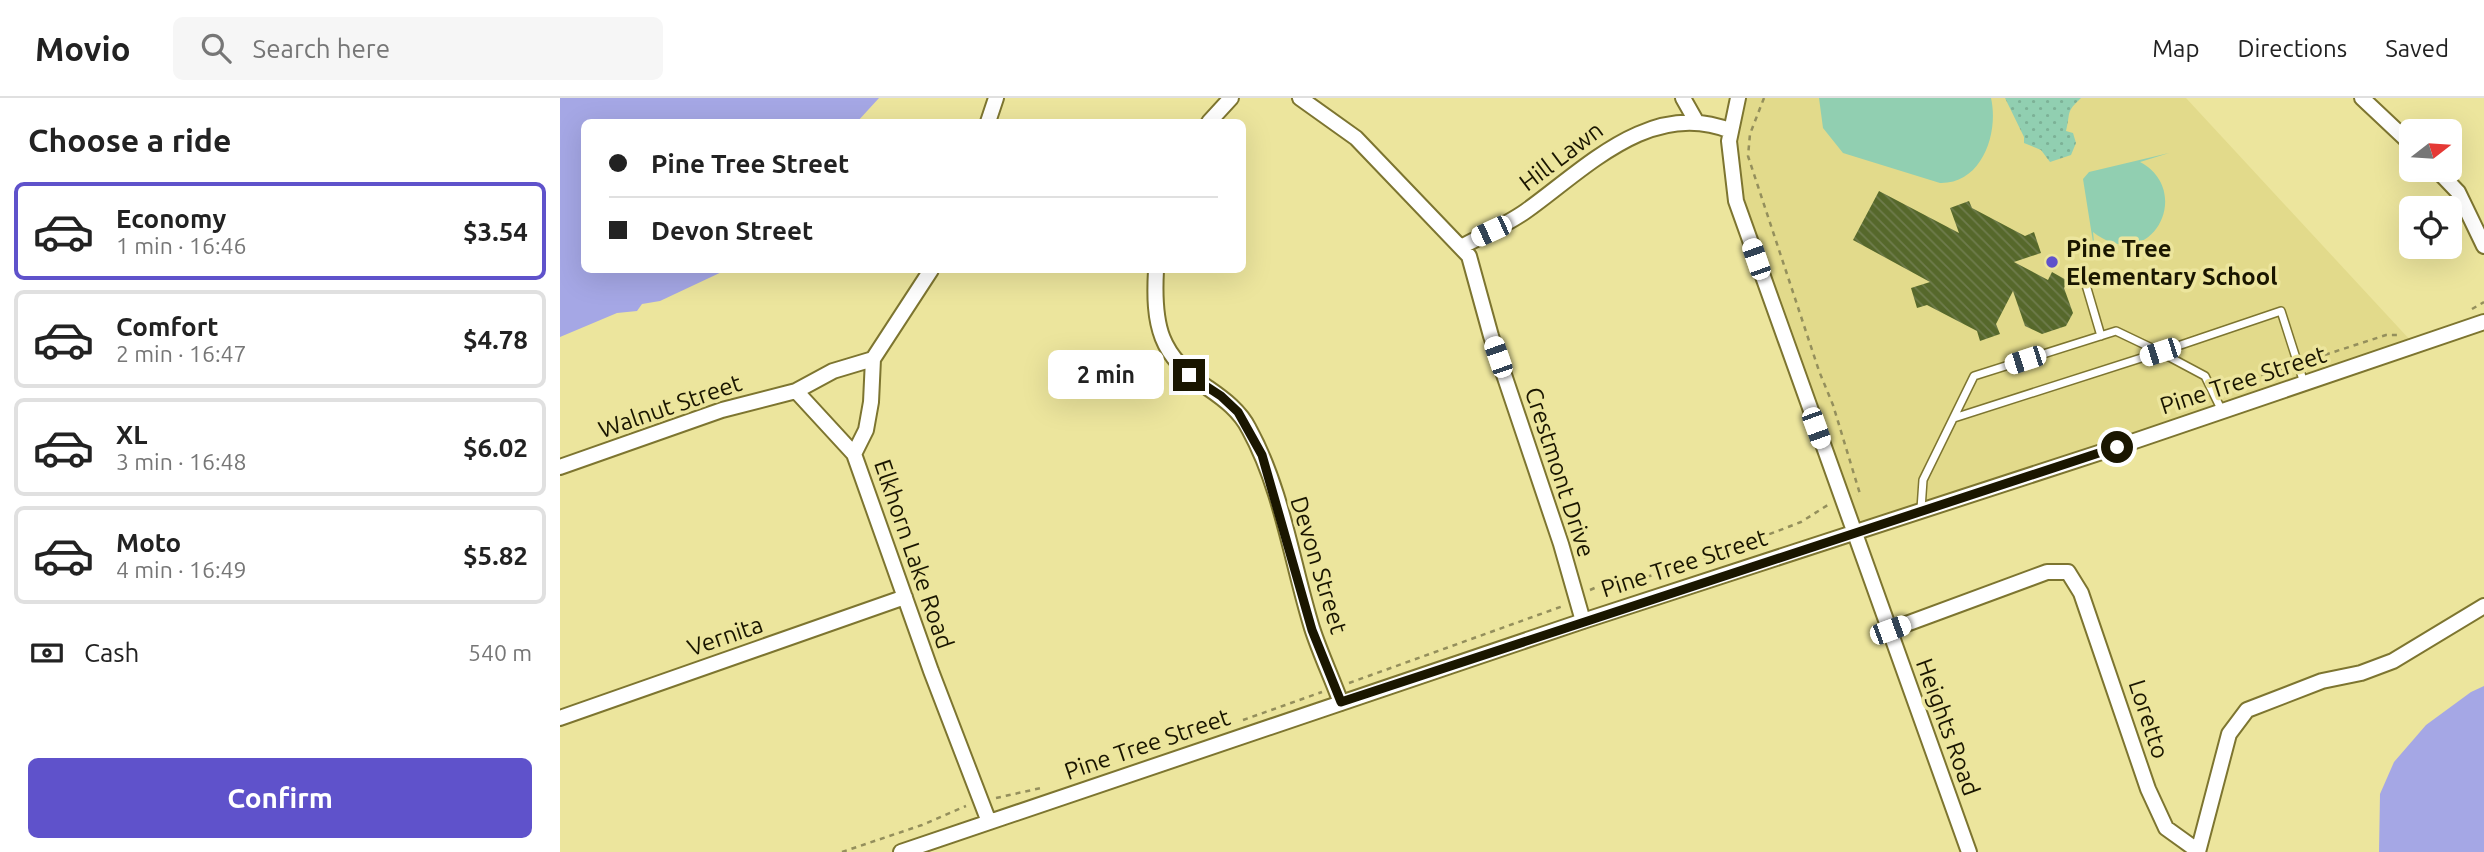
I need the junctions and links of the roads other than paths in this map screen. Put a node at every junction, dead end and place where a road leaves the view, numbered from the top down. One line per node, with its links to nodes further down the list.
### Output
1 (996, 98): 7 (street)
2 (1231, 98): 8 (street)
3 (1300, 98): 14 (street, Crestmont Drive)
4 (1683, 98): 9 (street)
5 (1738, 98): 10 (street, Heights Road)
6 (2362, 98): 11 (street)
7 (989, 119)
8 (1212, 119)
9 (1696, 121): 10 (street); 14 (street, Hill Lawn)
10 (1731, 131): 29 (street, Heights Road)
11 (2399, 133)
12 (2448, 182): 13 (street)
13 (2484, 246)
14 (1461, 247): 32 (street, Crestmont Drive)
15 (929, 273): 21 (street)
16 (1156, 273): 34 (street, Devon Street)
17 (2086, 285): 19 (lane)
18 (2484, 323): 22 (street, Pine Tree Street)
19 (2101, 336): 20 (lane); 25 (lane)
20 (2160, 352): 22 (lane); 24 (lane); 25 (lane)
21 (873, 359): 23 (street, Walnut Street); 26 (street, Elkhorn Lake Road)
22 (2304, 383): 24 (street, Pine Tree Street)
23 (796, 391): 26 (street); 27 (street, Walnut Street)
24 (2222, 411): 28 (street, Pine Tree Street)
25 (1954, 418): 28 (lane)
26 (854, 454): 30 (street, Elkhorn Lake Road)
27 (560, 467)
28 (1921, 509): 29 (street, Pine Tree Street)
29 (1853, 532): 32 (street, Pine Tree Street); 33 (street, Heights Road)
30 (905, 597): 35 (street, Vernita); 36 (street, Elkhorn Lake Road)
31 (2484, 606): 39 (street)
32 (1583, 621): 34 (street, Pine Tree Street)
33 (1890, 630): 38 (street, Heights Road); 39 (street, Loretto)
34 (1341, 702): 36 (street, Pine Tree Street)
35 (560, 718)
36 (989, 822): 37 (street, Pine Tree Street)
37 (901, 852)
38 (1969, 852)
39 (2198, 852)

